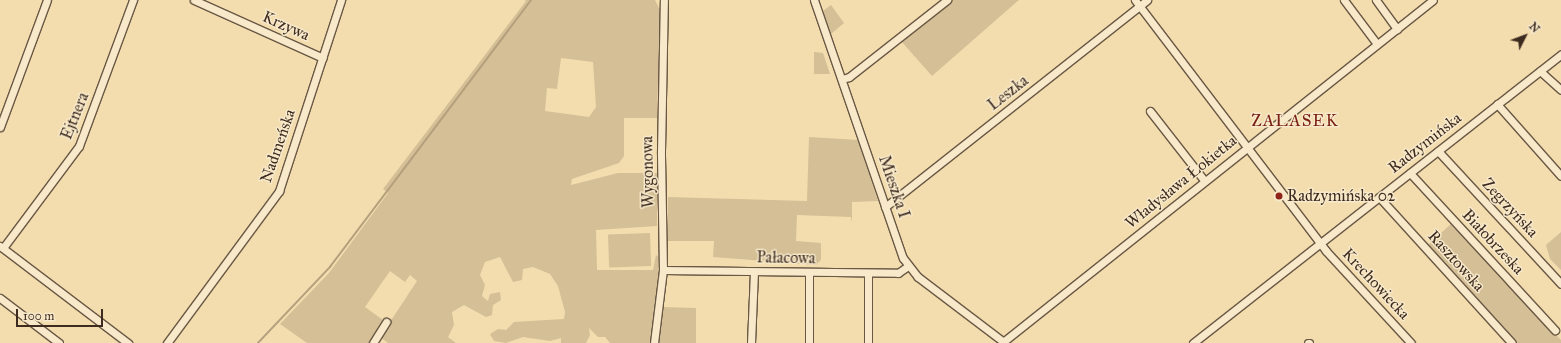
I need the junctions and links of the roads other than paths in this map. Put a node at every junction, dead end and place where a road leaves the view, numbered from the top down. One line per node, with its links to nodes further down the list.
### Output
1 (46, 0): 22 (street)
2 (133, 0): 31 (street, Ejtnera)
3 (194, 0): 16 (street, Krzywa)
4 (341, 0): 16 (street, Nadmeńska)
5 (664, 0): 33 (street, Wygonowa)
6 (814, 0): 18 (street, Mieszka I)
7 (947, 0): 18 (street)
8 (1147, 0): 12 (street, Leszka)
9 (1344, 0): 14 (street)
10 (1376, 0): 13 (street)
11 (1433, 0): 13 (street, Władysława Łokietka)
12 (1137, 3): 23 (street, Krechowiecka); 29 (street, Leszka)
13 (1397, 29): 14 (street, Władysława Łokietka)
14 (1377, 44): 23 (street, Władysława Łokietka)
15 (1561, 54): 17 (street, Radzymińska)
16 (323, 58): 44 (street, Nadmeńska)
17 (1540, 71): 19 (street); 20 (street, Radzymińska)
18 (842, 79): 29 (street, Mieszka I)
19 (1561, 90)
20 (1497, 104): 24 (street, Radzymińska); 26 (street)
21 (1150, 111): 27 (street)
22 (0, 127)
23 (1247, 147): 27 (street, Władysława Łokietka); 30 (street, Krechowiecka)
24 (1438, 151): 25 (street, Radzymińska); 37 (street, Zegrzyńska)
25 (1410, 173): 28 (street, Radzymińska); 40 (street, Białobrzeska)
26 (1561, 176)
27 (1204, 180): 41 (street, Władysława Łokietka)
28 (1379, 197): 30 (street, Radzymińska); 52 (street, Rasztowska)
29 (886, 207): 32 (street, Mieszka I)
30 (1320, 243): 50 (street, Radzymińska); 51 (street, Krechowiecka)
31 (2, 247): 43 (street)
32 (908, 266): 35 (street, Pałacowa); 41 (street, Mieszka I)
33 (663, 270): 34 (street, Pałacowa); 46 (street, Wygonowa)
34 (754, 272): 36 (street, Pałacowa); 47 (street)
35 (868, 273): 36 (street, Pałacowa); 49 (street)
36 (810, 274): 48 (street)
37 (1561, 284)
38 (0, 298): 42 (street)
39 (386, 322): 45 (street)
40 (1555, 330)
41 (1004, 342)
42 (59, 343)
43 (128, 343)
44 (167, 343)
45 (373, 343)
46 (654, 343)
47 (751, 343)
48 (809, 343)
49 (868, 343)
50 (1193, 343)
51 (1412, 343)
52 (1512, 343)

